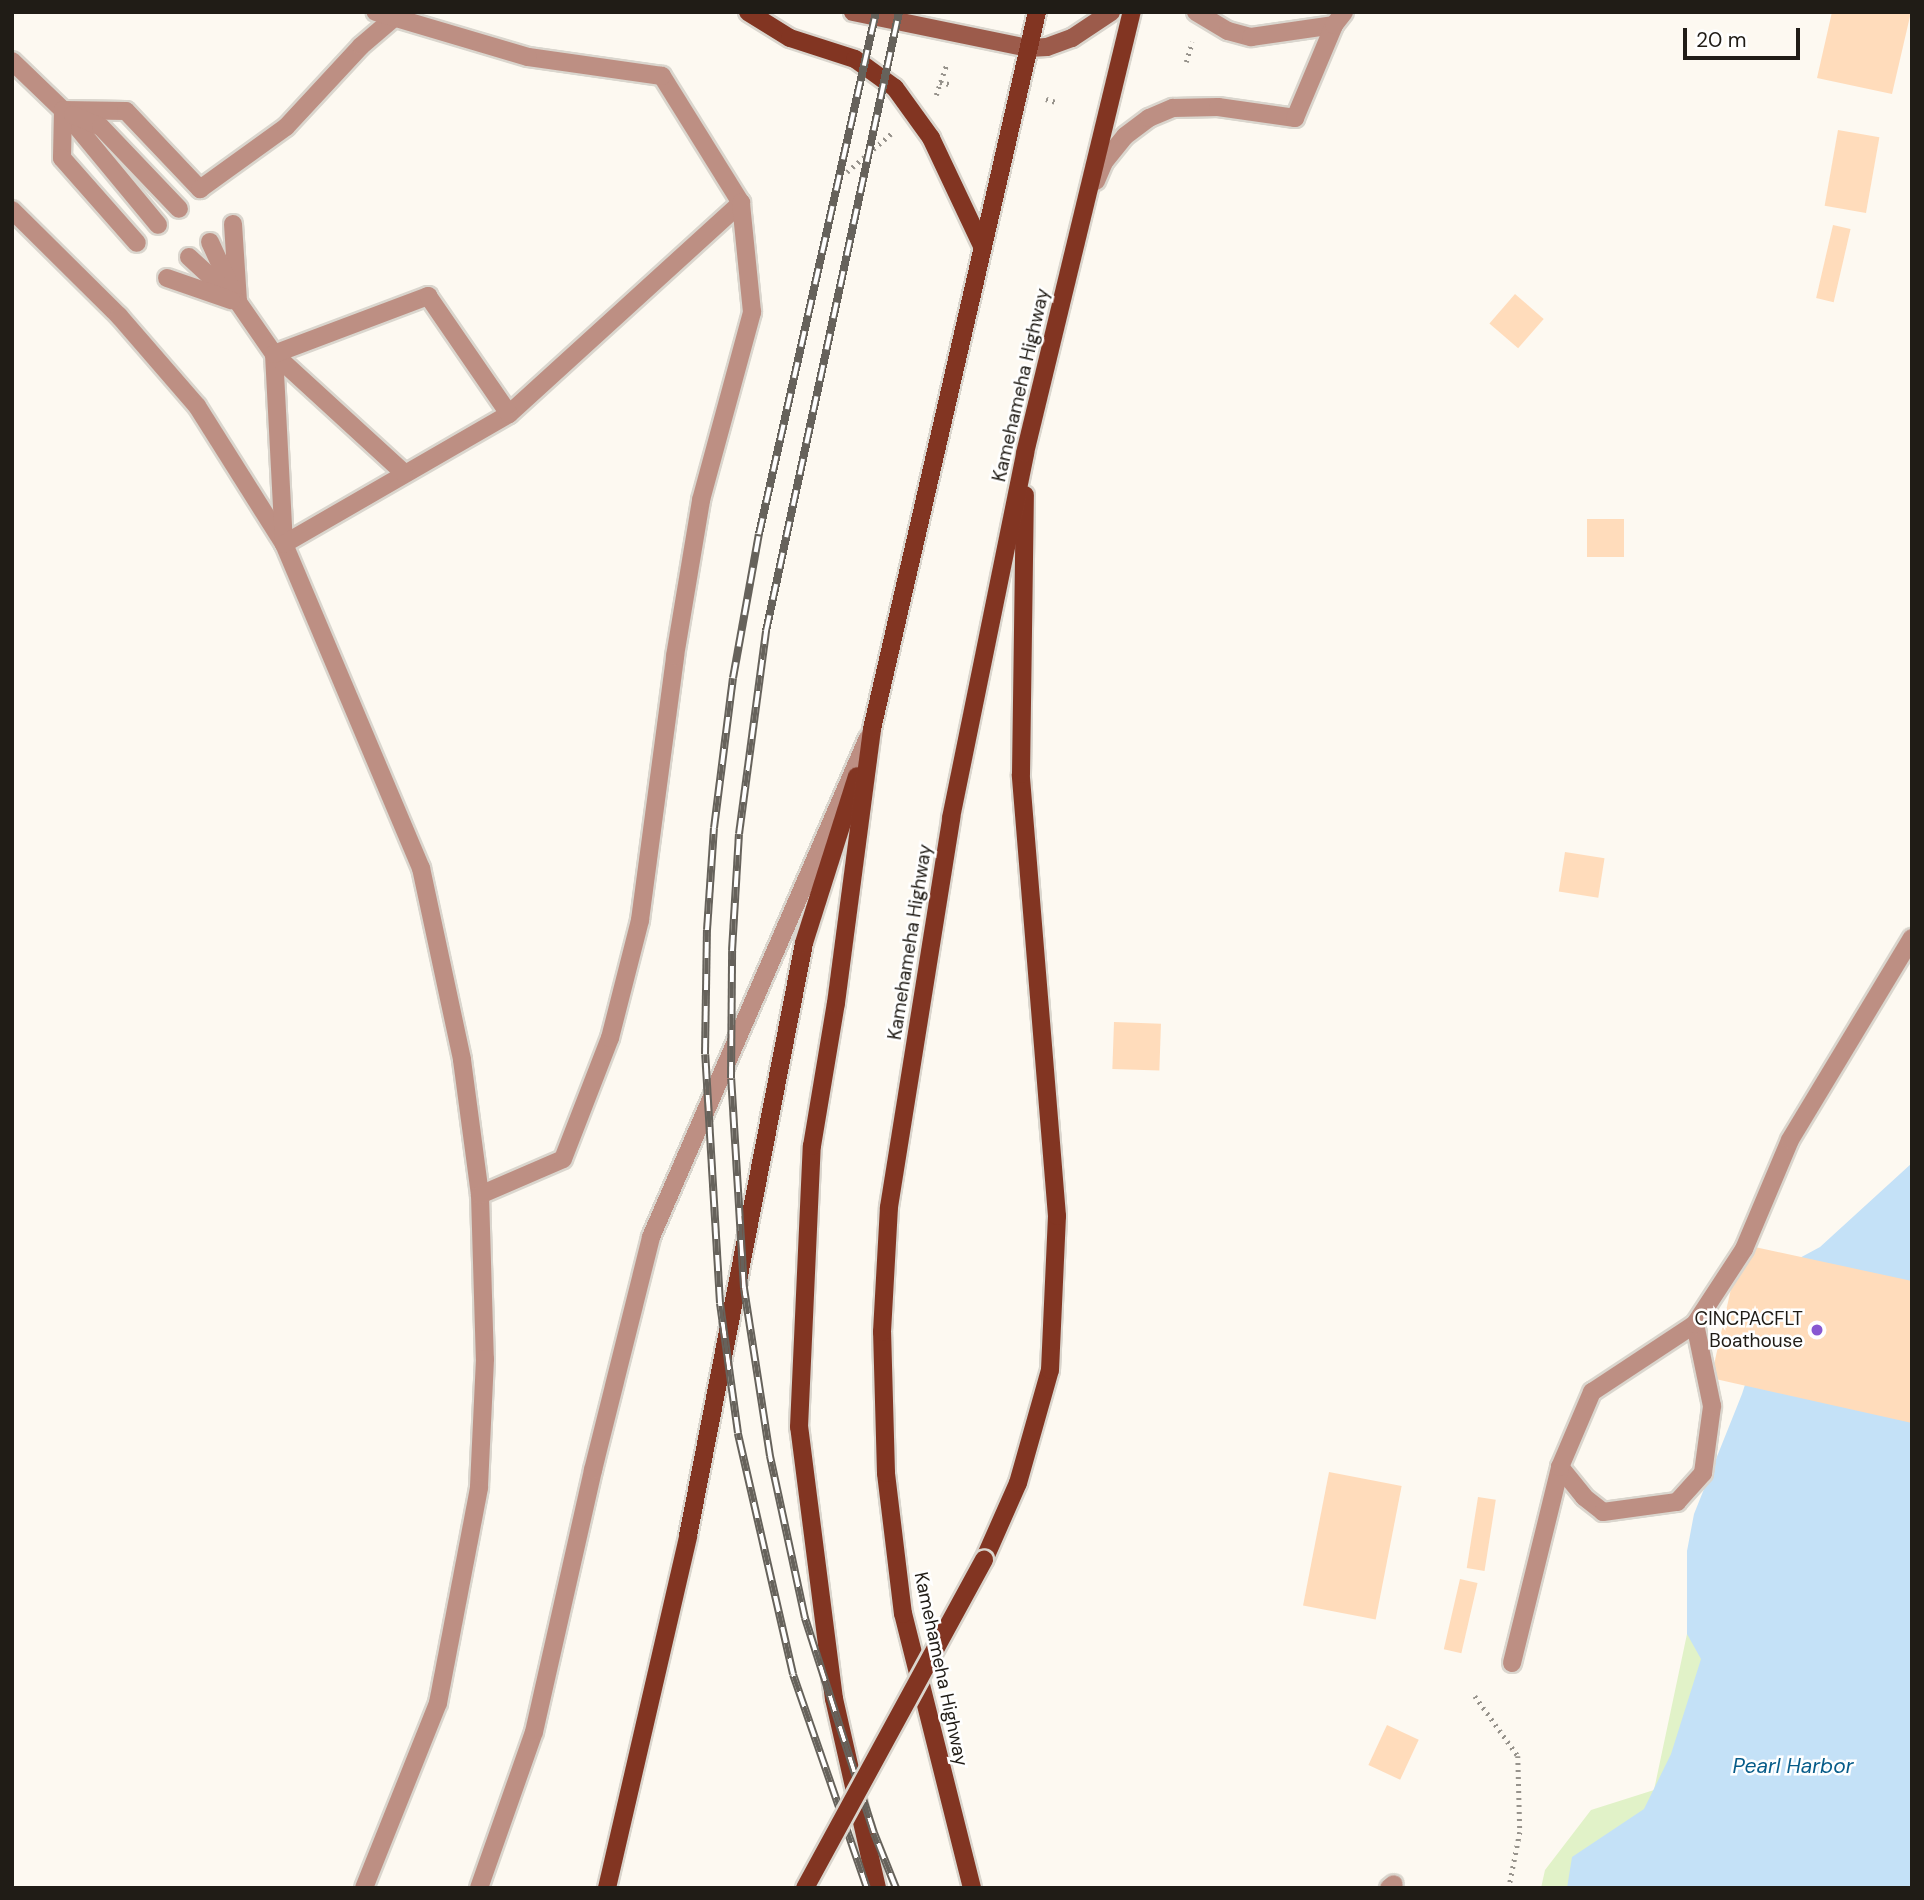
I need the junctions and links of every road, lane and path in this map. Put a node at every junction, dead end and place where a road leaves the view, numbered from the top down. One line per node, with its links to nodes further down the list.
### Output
1 (376, 12): 8 (street)
2 (748, 12): 29 (main road)
3 (853, 12): 11 (main road)
4 (1037, 12): 11 (main road)
5 (1111, 12): 11 (main road)
6 (1132, 12): 24 (main road, Kamehameha Highway)
7 (1196, 12): 9 (street)
8 (395, 17): 18 (street); 21 (street)
9 (1339, 19): 24 (street)
10 (1194, 34): 13 (path)
11 (1029, 47): 29 (main road)
12 (12, 61): 18 (street)
13 (1186, 62)
14 (946, 66): 15 (path)
15 (940, 82): 16 (path); 17 (path)
16 (953, 85)
17 (935, 96)
18 (63, 110): 22 (street); 26 (street); 28 (street)
19 (896, 129): 20 (path)
20 (847, 172)
21 (741, 203): 34 (street); 40 (street)
22 (178, 209)
23 (12, 211): 37 (street)
24 (1083, 214): 35 (main road, Kamehameha Highway)
25 (233, 224): 32 (street)
26 (158, 225)
27 (210, 242): 32 (street)
28 (137, 243)
29 (982, 246): 38 (main road)
30 (189, 257): 32 (street)
31 (167, 278): 32 (street)
32 (237, 302): 33 (street)
33 (274, 354): 34 (street); 36 (street); 37 (street)
34 (509, 414): 36 (street)
35 (1025, 453): 45 (main road, Kamehameha Highway); 49 (main road, bridge)
36 (404, 473): 37 (street)
37 (284, 544): 40 (street)
38 (872, 729): 47 (street); 48 (main road); 50 (main road)
39 (1912, 938): 41 (street)
40 (480, 1195): 46 (street)
41 (1695, 1324): 42 (street); 42 (street)
42 (1560, 1467): 43 (street)
43 (1512, 1663)
44 (1475, 1696): 51 (path)
45 (972, 1884)
46 (364, 1888)
47 (479, 1888)
48 (607, 1888)
49 (805, 1888)
50 (877, 1888)
51 (1509, 1888)

